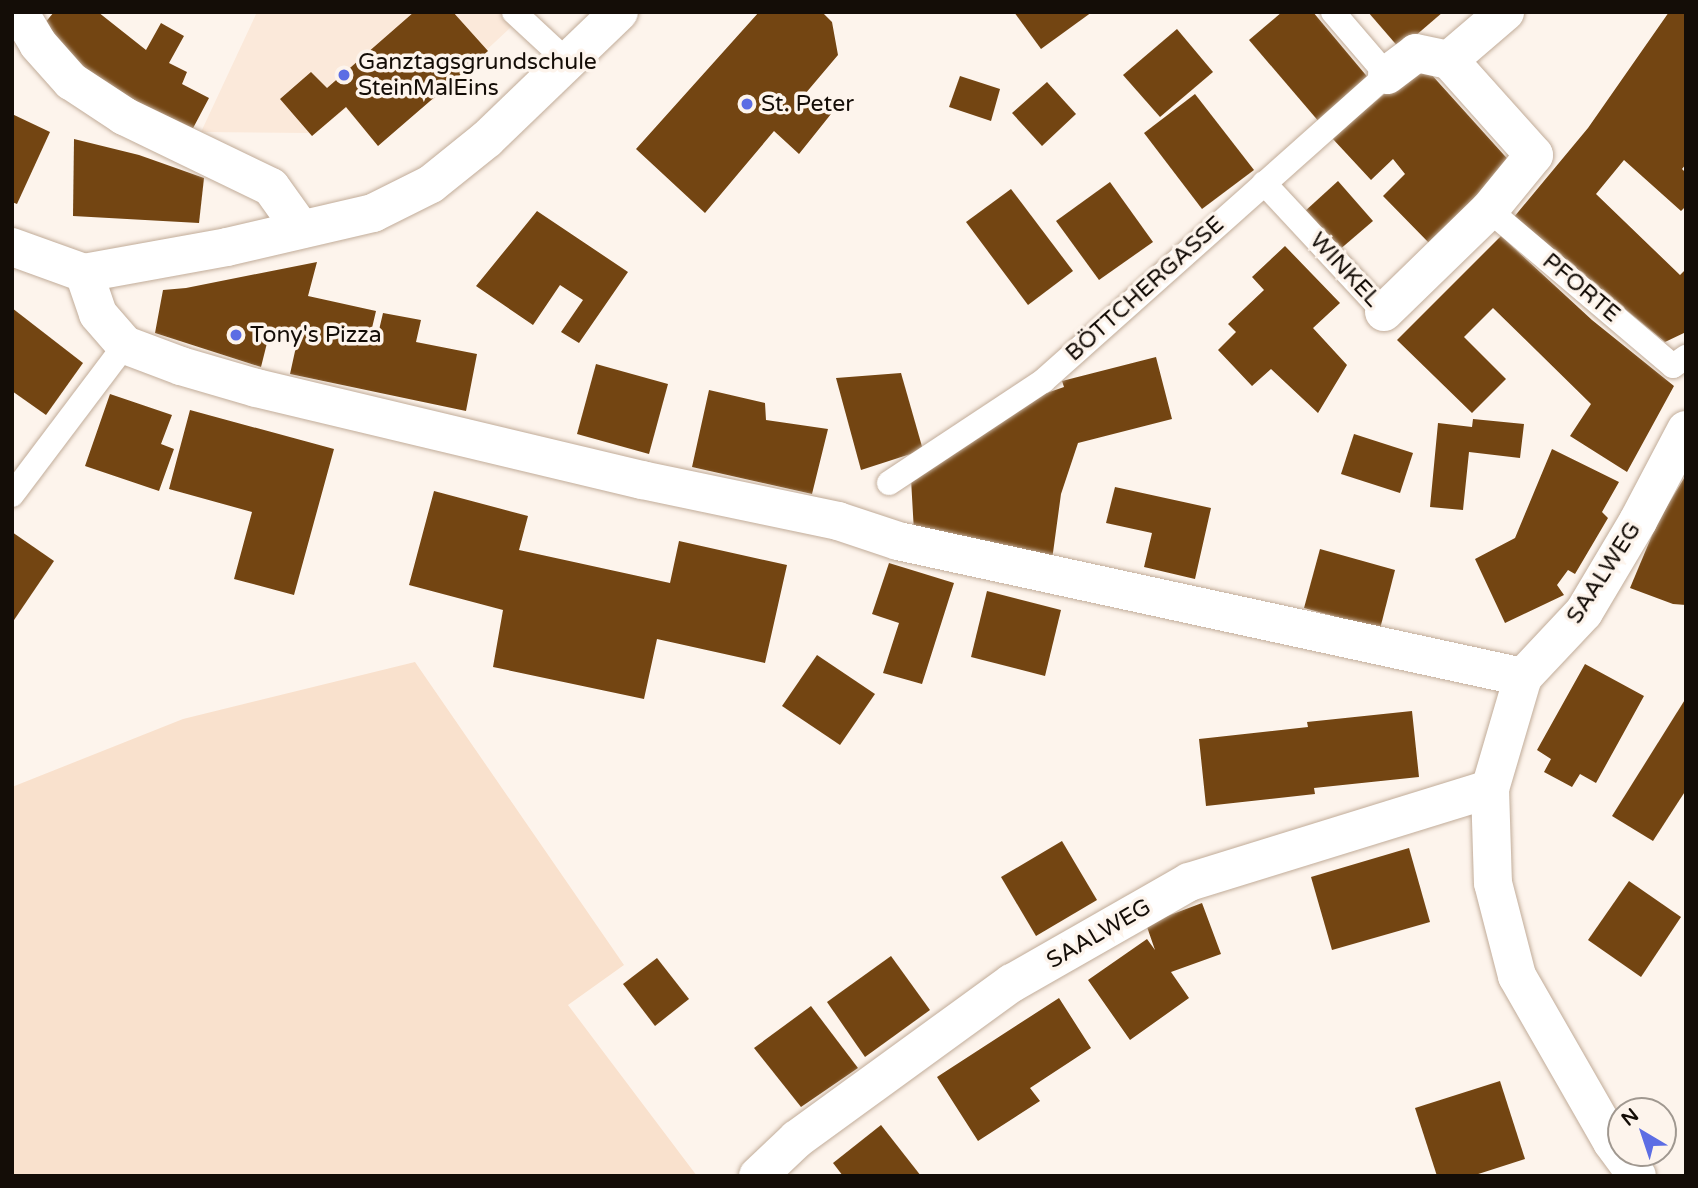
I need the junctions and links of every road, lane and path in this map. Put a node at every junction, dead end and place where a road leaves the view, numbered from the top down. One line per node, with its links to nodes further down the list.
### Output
1 (19, 12): 11 (street)
2 (514, 12): 7 (lane)
3 (619, 12): 7 (street)
4 (1333, 12): 8 (lane)
5 (1505, 12): 6 (street)
6 (1449, 60): 8 (street); 10 (street, WINKEL)
7 (568, 62): 11 (street)
8 (1387, 75): 9 (lane, BÖTTCHERGASSE)
9 (1264, 183): 14 (lane, WINKEL); 18 (lane, BÖTTCHERGASSE)
10 (1489, 210): 14 (street, WINKEL); 16 (lane, PFORTE)
11 (301, 229): 13 (street)
12 (12, 247): 13 (street)
13 (84, 274): 15 (street)
14 (1384, 312)
15 (125, 345): 19 (lane); 20 (street)
16 (1679, 361)
17 (1686, 430): 20 (street, SAALWEG)
18 (889, 483)
19 (12, 495)
20 (1524, 677): 21 (street, SAALWEG)
21 (1490, 789): 22 (street, SAALWEG); 23 (street, SAALWEG)
22 (758, 1176)
23 (1637, 1176)

